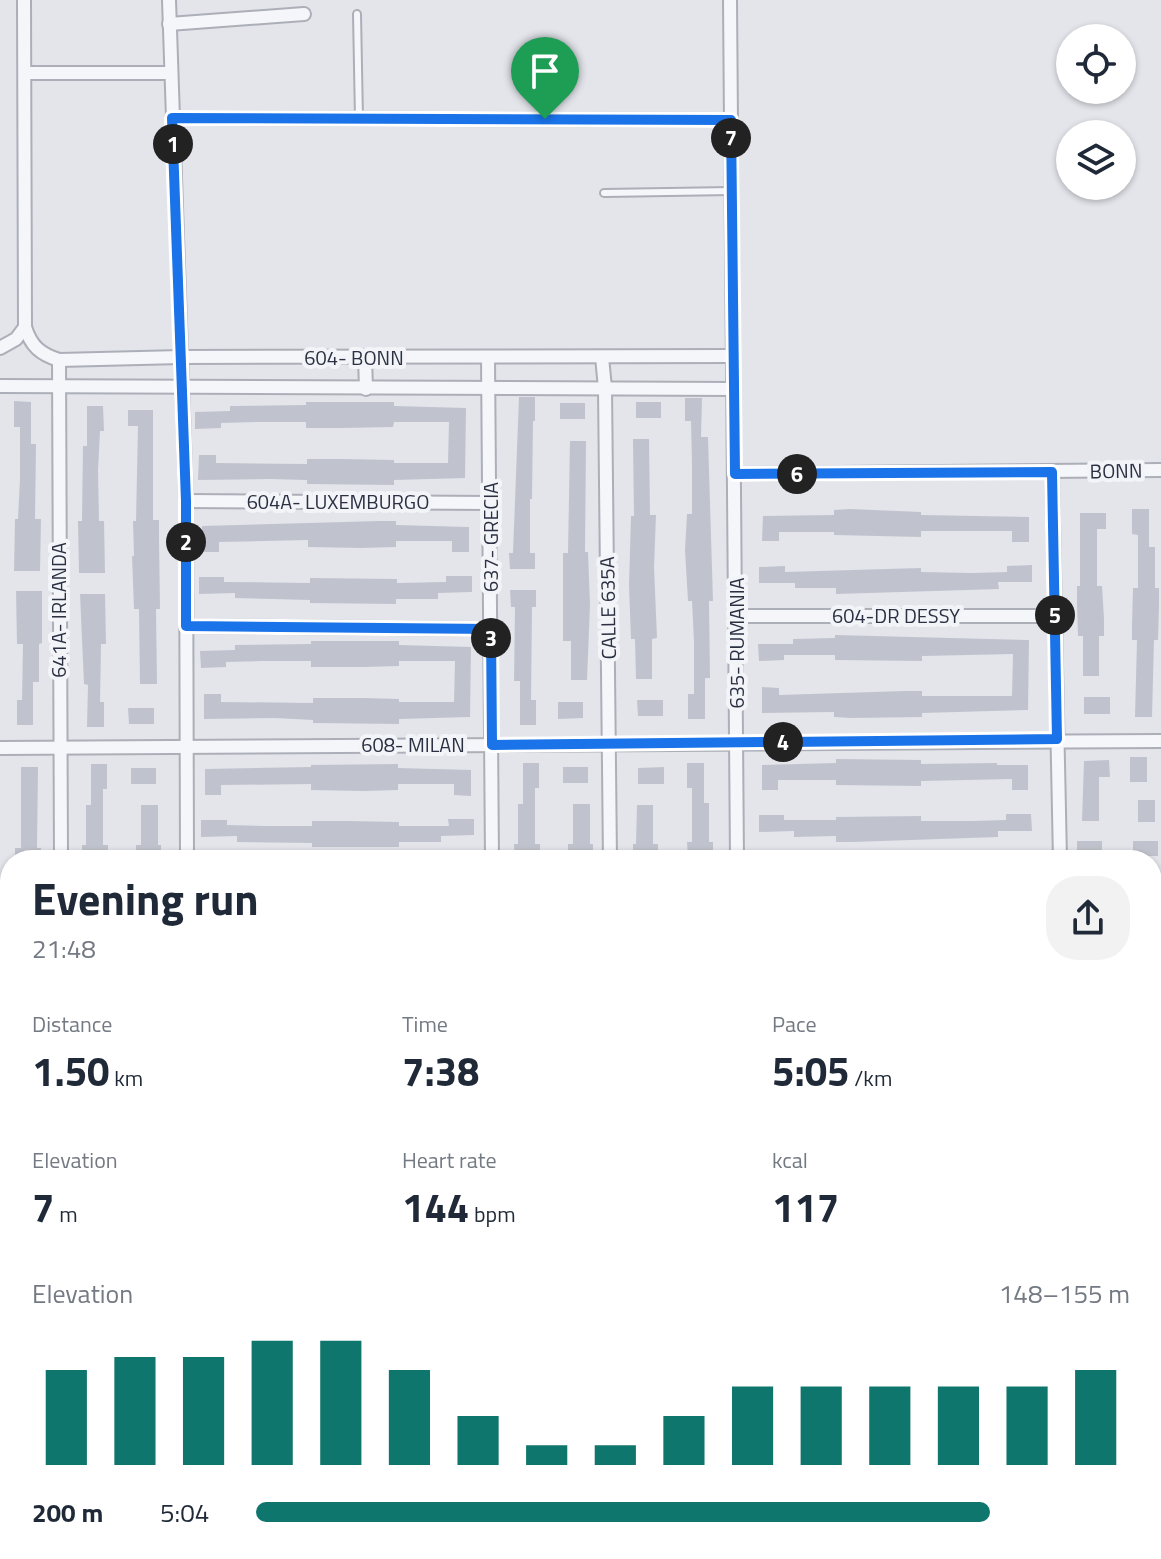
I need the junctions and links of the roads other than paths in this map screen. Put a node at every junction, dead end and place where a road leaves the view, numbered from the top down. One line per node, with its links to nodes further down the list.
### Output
1 (24, 0): 7 (street)
2 (169, 0): 6 (street)
3 (730, 0): 11 (street, 635- RUMANIA)
4 (304, 14): 6 (street)
5 (357, 14): 10 (lane)
6 (169, 24): 8 (street)
7 (26, 73): 8 (street); 14 (street)
8 (169, 73): 9 (street)
9 (172, 118): 10 (street); 17 (street)
10 (359, 119): 11 (street)
11 (731, 120): 12 (street, 635- RUMANIA)
12 (732, 191): 13 (lane); 16 (street, 635- RUMANIA)
13 (604, 193)
14 (25, 327): 15 (street); 21 (street)
15 (0, 348)
16 (733, 356): 19 (street, 604- BONN); 28 (street, 635- RUMANIA)
17 (181, 357): 20 (street, 604- BONN); 21 (street, 604- BONN); 24 (street)
18 (488, 357): 19 (street, 604- BONN); 20 (street, 604- BONN); 25 (street, 637- GRECIA)
19 (602, 357): 26 (street, CALLE 635A)
20 (365, 358): 27 (street)
21 (59, 360): 23 (street, 641A- IRLANDA)
22 (0, 386): 23 (street, 604- BONN)
23 (58, 386): 24 (street, 604- BONN); 44 (street, 641A- IRLANDA)
24 (183, 387): 27 (street, 604- BONN); 32 (street)
25 (490, 388): 26 (street, 604- BONN); 27 (street, 604- BONN); 33 (street, 637- GRECIA)
26 (605, 388): 28 (street, 604- BONN); 43 (street, CALLE 635A)
27 (366, 389)
28 (734, 389): 31 (street, 635- RUMANIA)
29 (1161, 470): 30 (street, BONN)
30 (1052, 472): 31 (street, BONN); 35 (street)
31 (735, 474): 34 (street, 635- RUMANIA)
32 (186, 501): 33 (street, 604A- LUXEMBURGO); 36 (street)
33 (491, 503): 37 (street, 637- GRECIA)
34 (737, 616): 35 (street, 604-DR DESSY); 40 (street, 635- RUMANIA)
35 (1055, 616): 38 (street)
36 (186, 626): 37 (street); 41 (street)
37 (491, 629): 42 (street, 637- GRECIA)
38 (1057, 739): 39 (street, 608- MILAN); 40 (street, 608- MILAN); 51 (street)
39 (1161, 741)
40 (737, 743): 43 (street, 608- MILAN); 50 (street, 635- RUMANIA)
41 (185, 745): 42 (street, 608- MILAN); 44 (street, 608- MILAN); 47 (street)
42 (492, 745): 43 (street, 608- MILAN); 48 (street, 637- GRECIA)
43 (609, 745): 49 (street, CALLE 635A)
44 (60, 747): 45 (street, 608- MILAN); 46 (street, 641A- IRLANDA)
45 (0, 748)
46 (61, 850)
47 (187, 850)
48 (492, 850)
49 (610, 850)
50 (737, 850)
51 (1060, 850)

